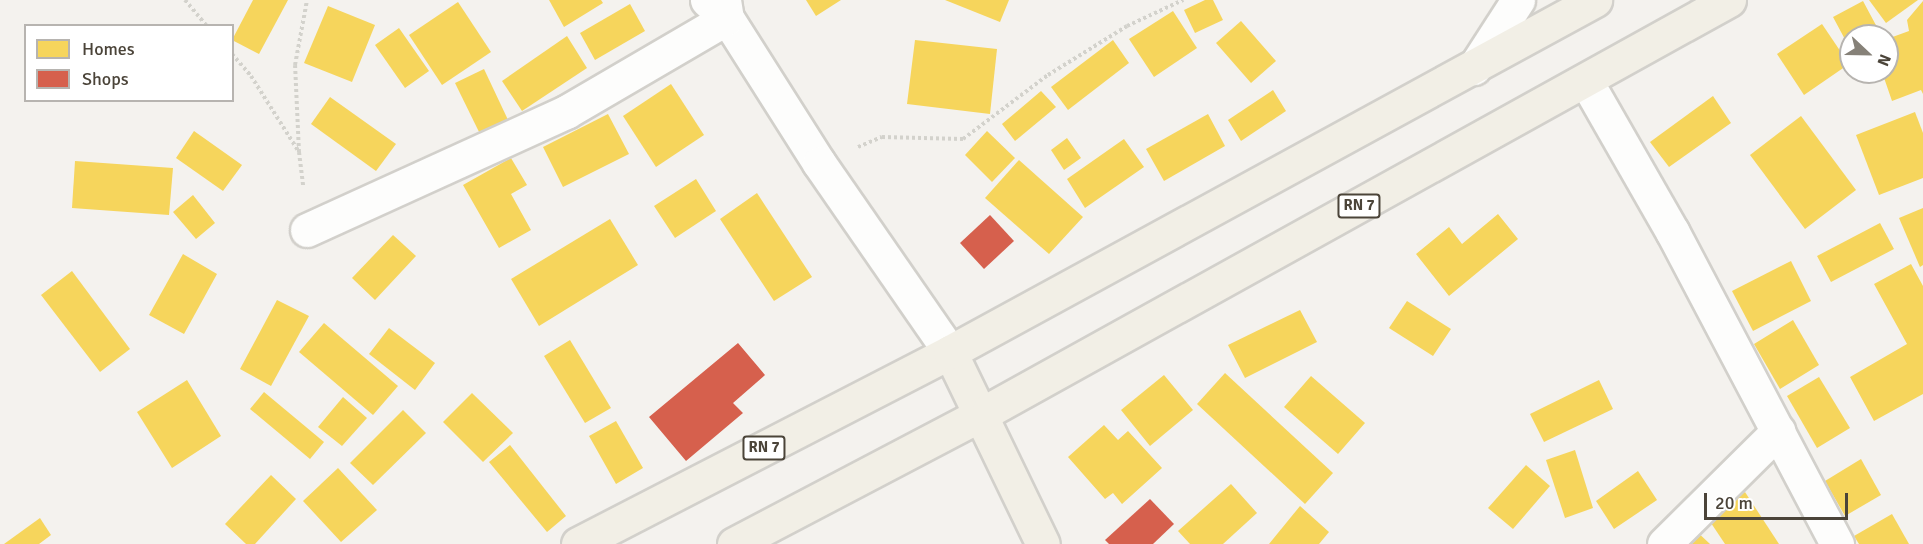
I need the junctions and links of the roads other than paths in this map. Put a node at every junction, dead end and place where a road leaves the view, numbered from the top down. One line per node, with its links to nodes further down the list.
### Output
1 (1518, 0): 6 (street)
2 (1595, 0): 5 (main road, RN 7)
3 (1729, 0): 7 (main road, RN 7)
4 (719, 6): 8 (street); 9 (street)
5 (1546, 12): 6 (main road, RN 7)
6 (1474, 68): 9 (main road, RN 7)
7 (1586, 81): 10 (main road, RN 7); 11 (street)
8 (307, 231)
9 (950, 352): 10 (main road); 12 (main road, RN 7)
10 (980, 415): 13 (main road, RN 7); 14 (main road)
11 (1778, 431): 15 (street); 16 (street)
12 (578, 544)
13 (734, 544)
14 (1043, 544)
15 (1664, 544)
16 (1837, 544)

